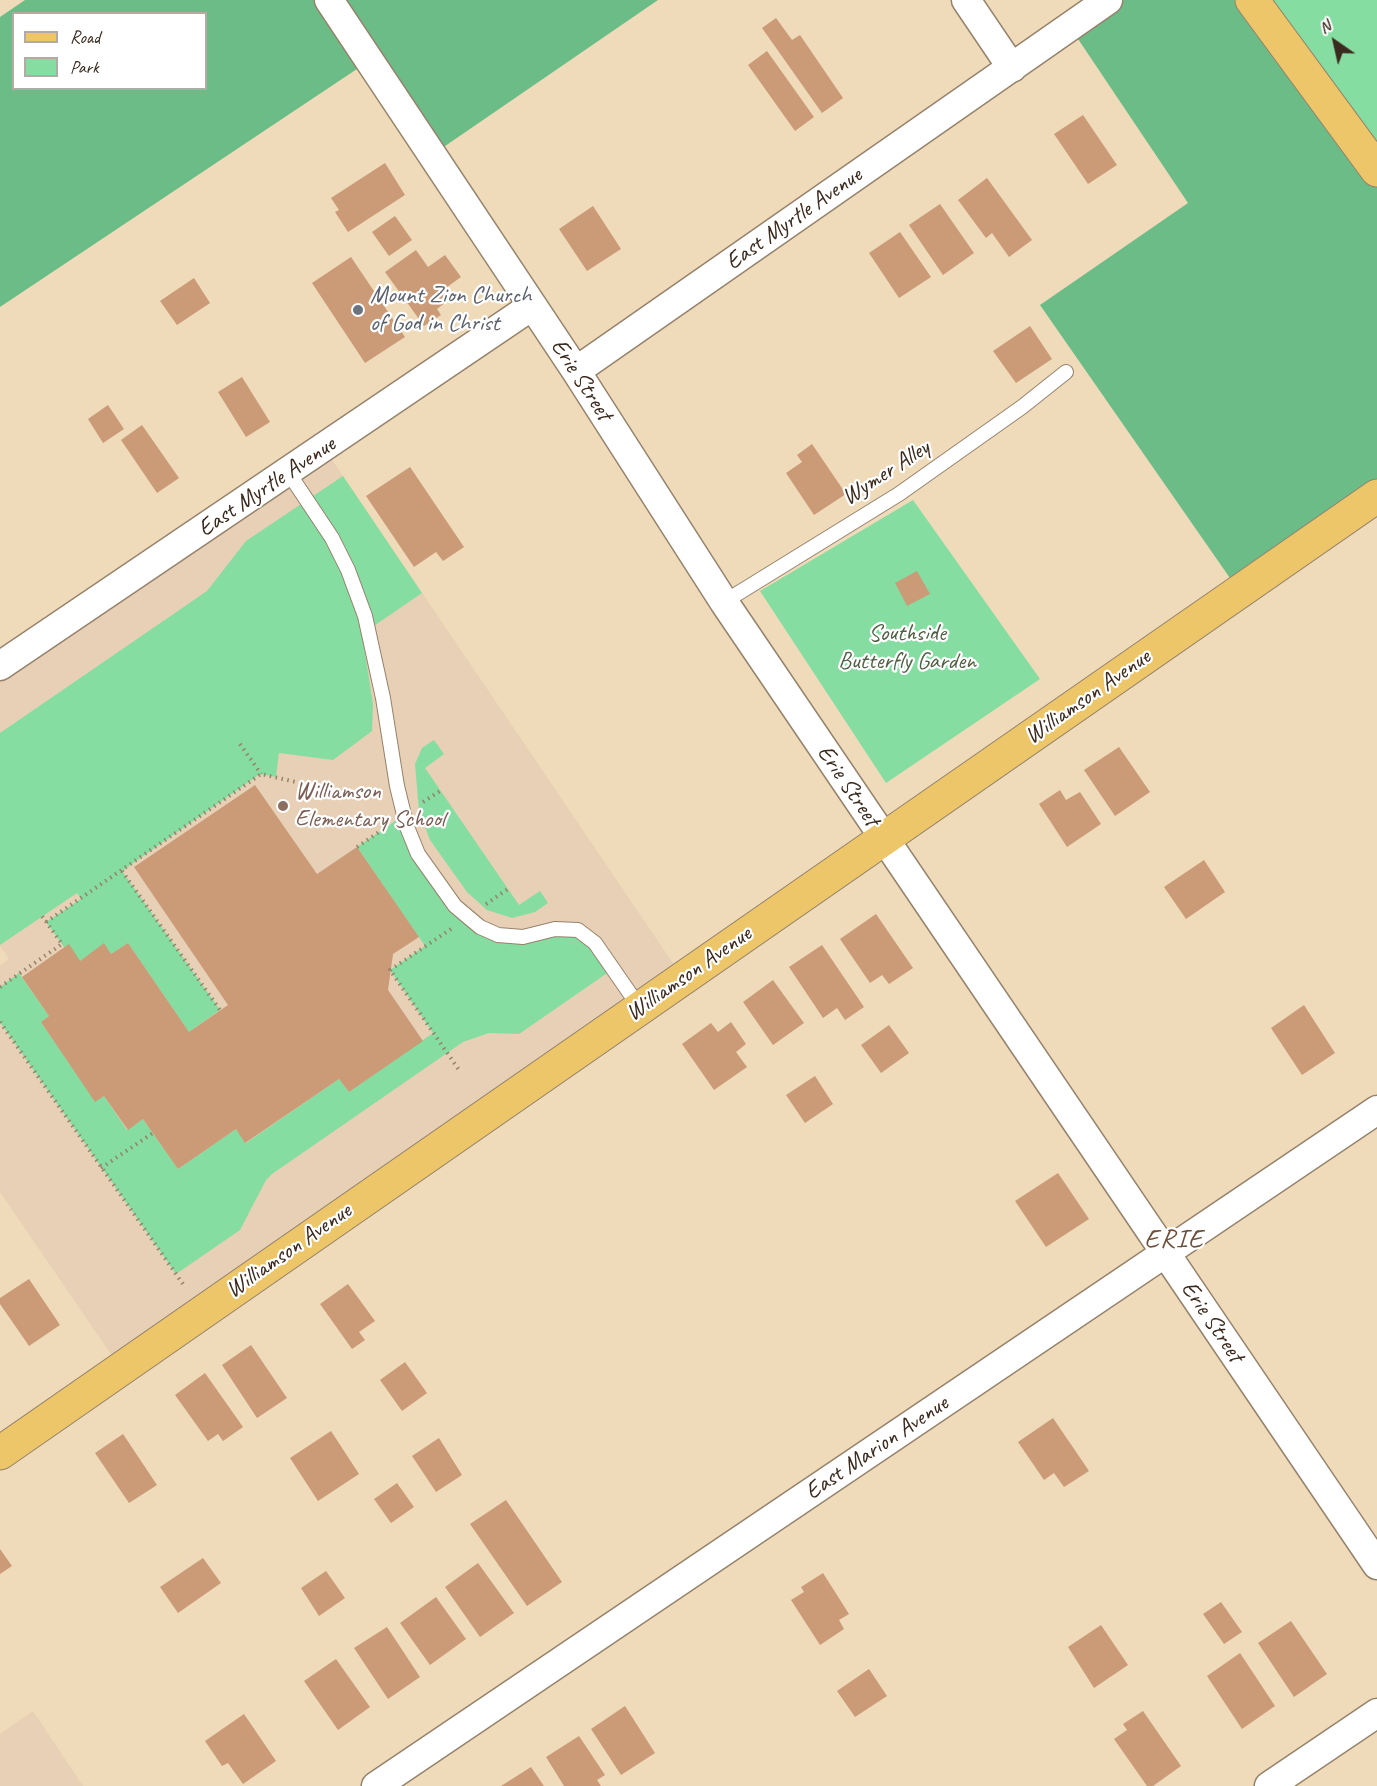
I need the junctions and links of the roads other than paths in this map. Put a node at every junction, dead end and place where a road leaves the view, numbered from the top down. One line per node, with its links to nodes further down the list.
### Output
1 (329, 0): 7 (street, Erie Street)
2 (966, 0): 5 (street)
3 (1108, 0): 5 (street, East Myrtle Avenue)
4 (1252, 0): 6 (main road)
5 (1012, 68): 8 (street, East Myrtle Avenue)
6 (1377, 171)
7 (532, 306): 8 (street, Erie Street); 10 (street, East Myrtle Avenue)
8 (576, 371): 12 (street, Erie Street)
9 (1066, 372): 12 (lane, Wymer Alley)
10 (288, 472): 13 (street, East Myrtle Avenue); 15 (lane)
11 (1377, 496): 14 (main road, Williamson Avenue)
12 (724, 602): 14 (street, Erie Street)
13 (0, 666)
14 (884, 838): 15 (main road, Williamson Avenue); 17 (street, Erie Street)
15 (640, 1008): 18 (main road, Williamson Avenue)
16 (1377, 1110): 17 (street, East Marion Avenue)
17 (1165, 1253): 19 (street, Erie Street); 21 (street, East Marion Avenue)
18 (0, 1452)
19 (1377, 1565)
20 (1377, 1713): 22 (street)
21 (376, 1786)
22 (1269, 1786)

